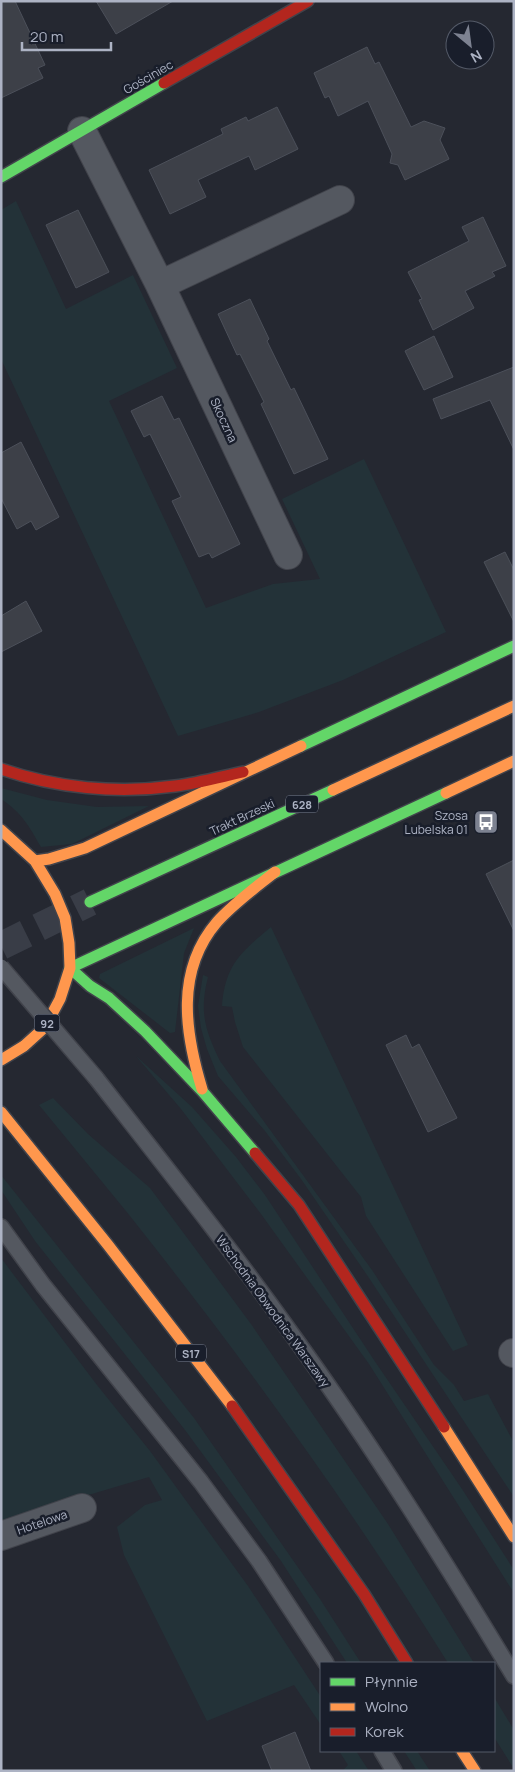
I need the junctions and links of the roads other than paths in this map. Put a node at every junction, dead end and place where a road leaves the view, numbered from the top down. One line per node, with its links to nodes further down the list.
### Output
1 (308, 1): 2 (main road, Gościniec)
2 (82, 131): 3 (main road, Gościniec); 5 (street, Skoczna)
3 (1, 177)
4 (340, 200): 5 (street)
5 (160, 285): 6 (street, Skoczna)
6 (288, 555)
7 (514, 646): 11 (main road)
8 (514, 706): 15 (main road, Trakt Brzeski / 628)
9 (514, 761): 14 (main road)
10 (1, 768): 11 (main road)
11 (243, 772): 13 (main road)
12 (1, 830): 13 (main road, 92)
13 (35, 861): 17 (main road, 92)
14 (274, 872): 17 (main road); 19 (main road)
15 (90, 902)
16 (1, 967): 27 (lane, Wschodnia Obwodnica Warszawy, bridge)
17 (70, 968): 18 (main road, 92); 19 (main road)
18 (1, 1060)
19 (203, 1092): 24 (main road)
20 (5, 1116): 26 (main road, S17)
21 (1, 1227): 25 (lane)
22 (82, 1508): 23 (street, Hotelowa)
23 (1, 1536)
24 (514, 1537)
25 (325, 1662)
26 (406, 1662)
27 (514, 1676)
28 (383, 1752): 30 (lane)
29 (463, 1752): 31 (main road)
30 (394, 1771)
31 (474, 1771)

